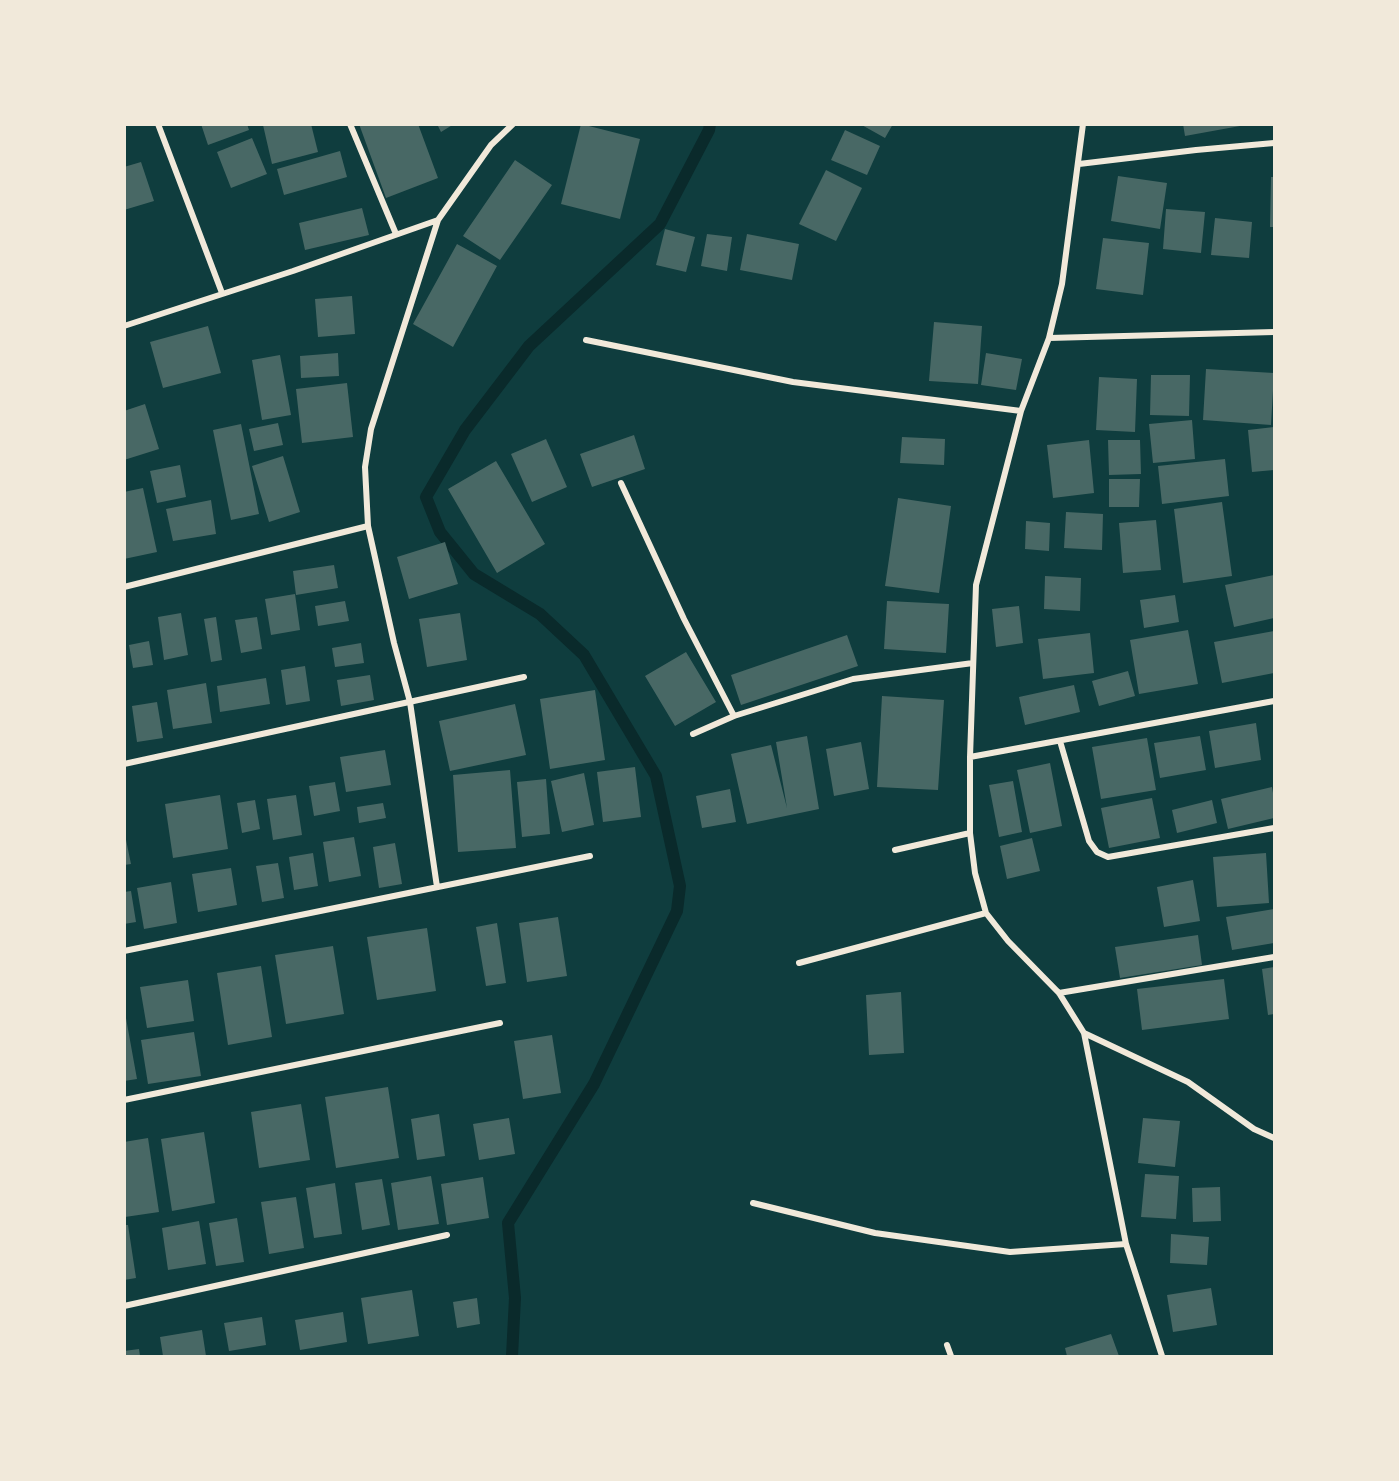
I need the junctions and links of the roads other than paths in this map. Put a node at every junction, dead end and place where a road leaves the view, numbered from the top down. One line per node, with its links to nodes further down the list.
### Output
1 (158, 124): 9 (street)
2 (350, 124): 8 (street)
3 (513, 124): 7 (street)
4 (1083, 124): 6 (street)
5 (1275, 143): 6 (street)
6 (1078, 164): 12 (street)
7 (438, 220): 8 (street); 16 (street)
8 (396, 234): 9 (street)
9 (222, 293): 10 (street)
10 (124, 326)
11 (1275, 332): 12 (street)
12 (1049, 338): 14 (street)
13 (586, 340): 14 (street)
14 (1021, 411): 18 (street)
15 (621, 483): 22 (street)
16 (368, 526): 17 (street); 21 (street)
17 (124, 587)
18 (973, 663): 22 (street); 25 (street)
19 (524, 677): 21 (street)
20 (1275, 701): 24 (street)
21 (410, 702): 26 (street); 31 (street)
22 (734, 716): 23 (street)
23 (693, 734)
24 (1060, 741): 25 (street); 27 (street)
25 (970, 757): 28 (street)
26 (124, 764)
27 (1275, 828)
28 (970, 833): 29 (street); 32 (street)
29 (895, 850)
30 (590, 856): 31 (street)
31 (437, 887): 33 (street)
32 (986, 913): 35 (street); 36 (street)
33 (124, 951)
34 (1275, 957): 36 (street)
35 (799, 963)
36 (1059, 993): 38 (street)
37 (501, 1023): 39 (street)
38 (1084, 1033): 40 (street); 43 (street)
39 (124, 1100)
40 (1275, 1138)
41 (753, 1203): 43 (street)
42 (447, 1235): 44 (street)
43 (1126, 1244): 47 (street)
44 (124, 1306)
45 (947, 1345): 46 (street)
46 (951, 1356)
47 (1162, 1356)

